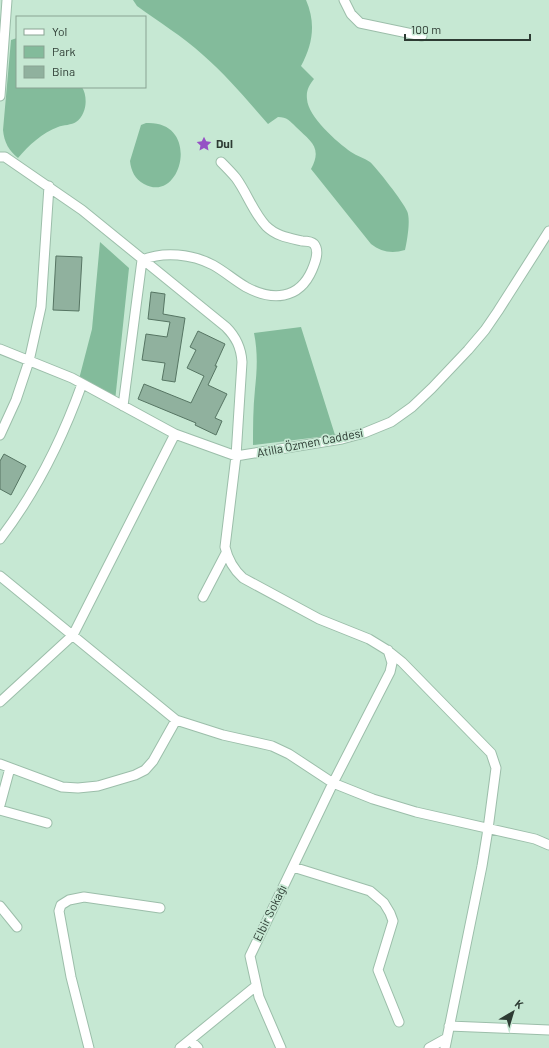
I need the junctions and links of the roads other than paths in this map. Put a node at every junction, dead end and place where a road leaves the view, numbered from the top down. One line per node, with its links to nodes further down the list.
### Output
1 (7, 0): 3 (street)
2 (344, 0): 4 (street)
3 (3, 26): 5 (street)
4 (422, 36)
5 (0, 96)
6 (0, 157): 8 (street)
7 (221, 162): 10 (street)
8 (49, 186): 10 (street); 12 (street)
9 (549, 231): 17 (street, Atilla Özmen Caddesi)
10 (142, 260): 14 (street); 17 (street)
11 (0, 349): 12 (street, Atilla Özmen Caddesi)
12 (29, 361): 13 (street, Atilla Özmen Caddesi); 16 (street)
13 (82, 384): 14 (street, Atilla Özmen Caddesi); 18 (street)
14 (123, 406): 15 (street, Atilla Özmen Caddesi)
15 (175, 434): 17 (street, Atilla Özmen Caddesi); 22 (street)
16 (0, 435)
17 (236, 456): 19 (street)
18 (0, 539)
19 (226, 553): 21 (street); 23 (street)
20 (0, 576): 22 (street)
21 (203, 597)
22 (73, 635): 24 (street); 25 (street)
23 (388, 650): 28 (street, Elbir Sokağı); 32 (street)
24 (0, 702)
25 (176, 720): 27 (street); 28 (street)
26 (0, 764): 27 (street)
27 (10, 768): 29 (street)
28 (333, 783): 32 (street); 34 (street, Elbir Sokağı)
29 (0, 805)
30 (0, 810): 31 (street)
31 (47, 823)
32 (488, 829): 33 (street); 40 (street)
33 (549, 845)
34 (293, 866): 38 (street, Elbir Sokağı); 39 (street)
35 (0, 906): 37 (street)
36 (160, 908): 44 (street)
37 (17, 927)
38 (256, 986): 43 (street); 47 (street, Elbir Sokağı)
39 (399, 1022)
40 (449, 1026): 41 (street); 42 (street)
41 (549, 1030)
42 (447, 1038): 48 (street); 49 (street)
43 (190, 1040): 45 (street); 46 (street)
44 (89, 1048)
45 (180, 1048)
46 (198, 1048)
47 (281, 1048)
48 (430, 1048)
49 (445, 1048)

